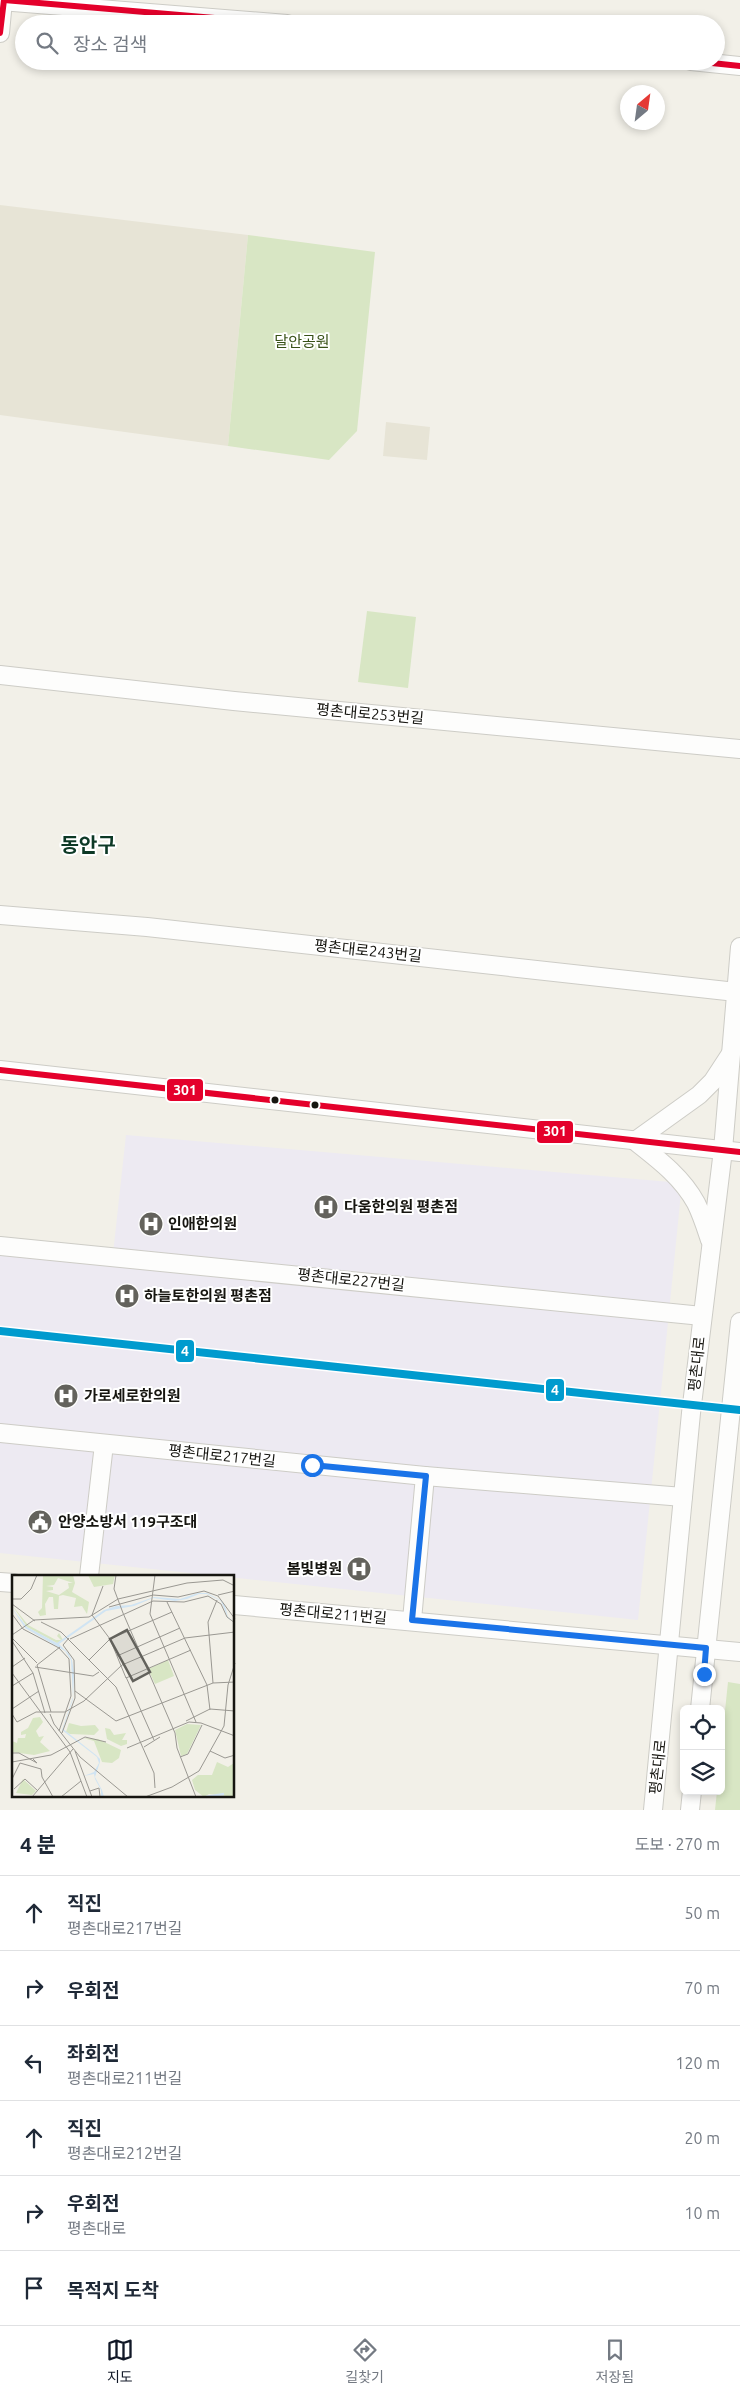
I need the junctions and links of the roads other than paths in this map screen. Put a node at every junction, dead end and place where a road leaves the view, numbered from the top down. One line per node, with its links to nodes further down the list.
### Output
1 (2, 0): 2 (street); 3 (street)
2 (180, 15)
3 (0, 34)
4 (725, 64): 5 (street)
5 (740, 66)
6 (0, 675): 7 (street, 평촌대로253번길)
7 (740, 749)
8 (0, 915): 10 (street, 평촌대로243번길)
9 (740, 948): 10 (street, 평촌대로)
10 (736, 992): 11 (street, 평촌대로)
11 (731, 1054): 13 (street); 14 (street, 평촌대로)
12 (0, 1070): 13 (street)
13 (636, 1140): 14 (street); 15 (street)
14 (732, 1151): 15 (street, 평촌대로)
15 (712, 1243): 17 (street, 평촌대로)
16 (0, 1246): 17 (street, 평촌대로227번길)
17 (702, 1316): 22 (street, 평촌대로)
18 (740, 1322): 27 (street)
19 (0, 1433): 20 (street, 평촌대로217번길)
20 (104, 1444): 21 (street, 평촌대로217번길); 23 (street)
21 (426, 1476): 22 (street, 평촌대로217번길); 25 (street)
22 (684, 1498): 26 (street, 평촌대로)
23 (89, 1575)
24 (235, 1605): 25 (street, 평촌대로211번길)
25 (412, 1620): 26 (street, 평촌대로211번길)
26 (670, 1644): 27 (street, 평촌대로211번길); 31 (street, 평촌대로)
27 (706, 1648): 28 (street, 평촌대로211번길); 29 (street)
28 (740, 1652)
29 (700, 1705)
30 (692, 1795): 32 (street)
31 (653, 1810)
32 (690, 1810)

